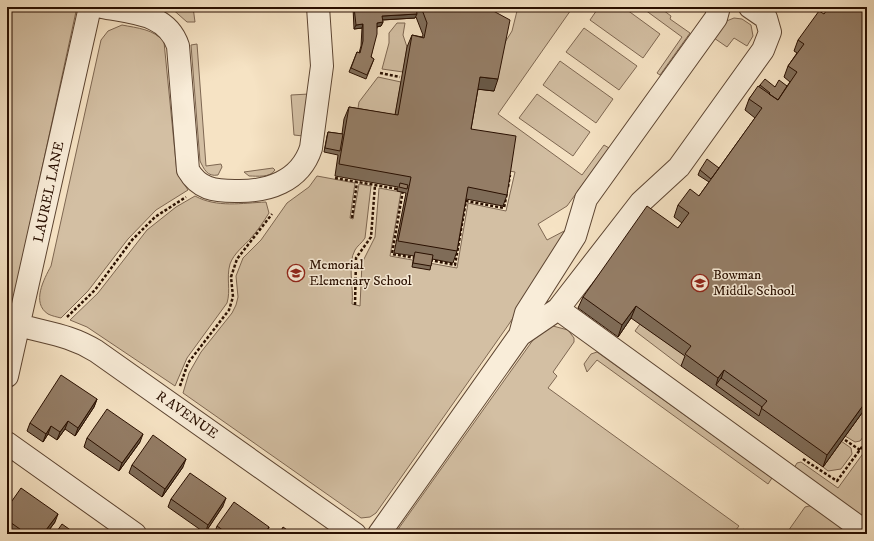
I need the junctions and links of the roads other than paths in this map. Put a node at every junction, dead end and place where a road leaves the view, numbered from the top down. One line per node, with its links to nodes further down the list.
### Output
1 (90, 7): 7 (street, LAUREL LANE)
2 (102, 7): 3 (street)
3 (318, 7)
4 (719, 7): 8 (street)
5 (750, 7): 6 (street)
6 (558, 309): 8 (street); 11 (street)
7 (13, 324): 9 (street, LAUREL LANE); 13 (street, R AVENUE)
8 (520, 335): 14 (street)
9 (7, 376)
10 (7, 443): 12 (street)
11 (867, 533)
12 (135, 534)
13 (355, 534)
14 (379, 534)

